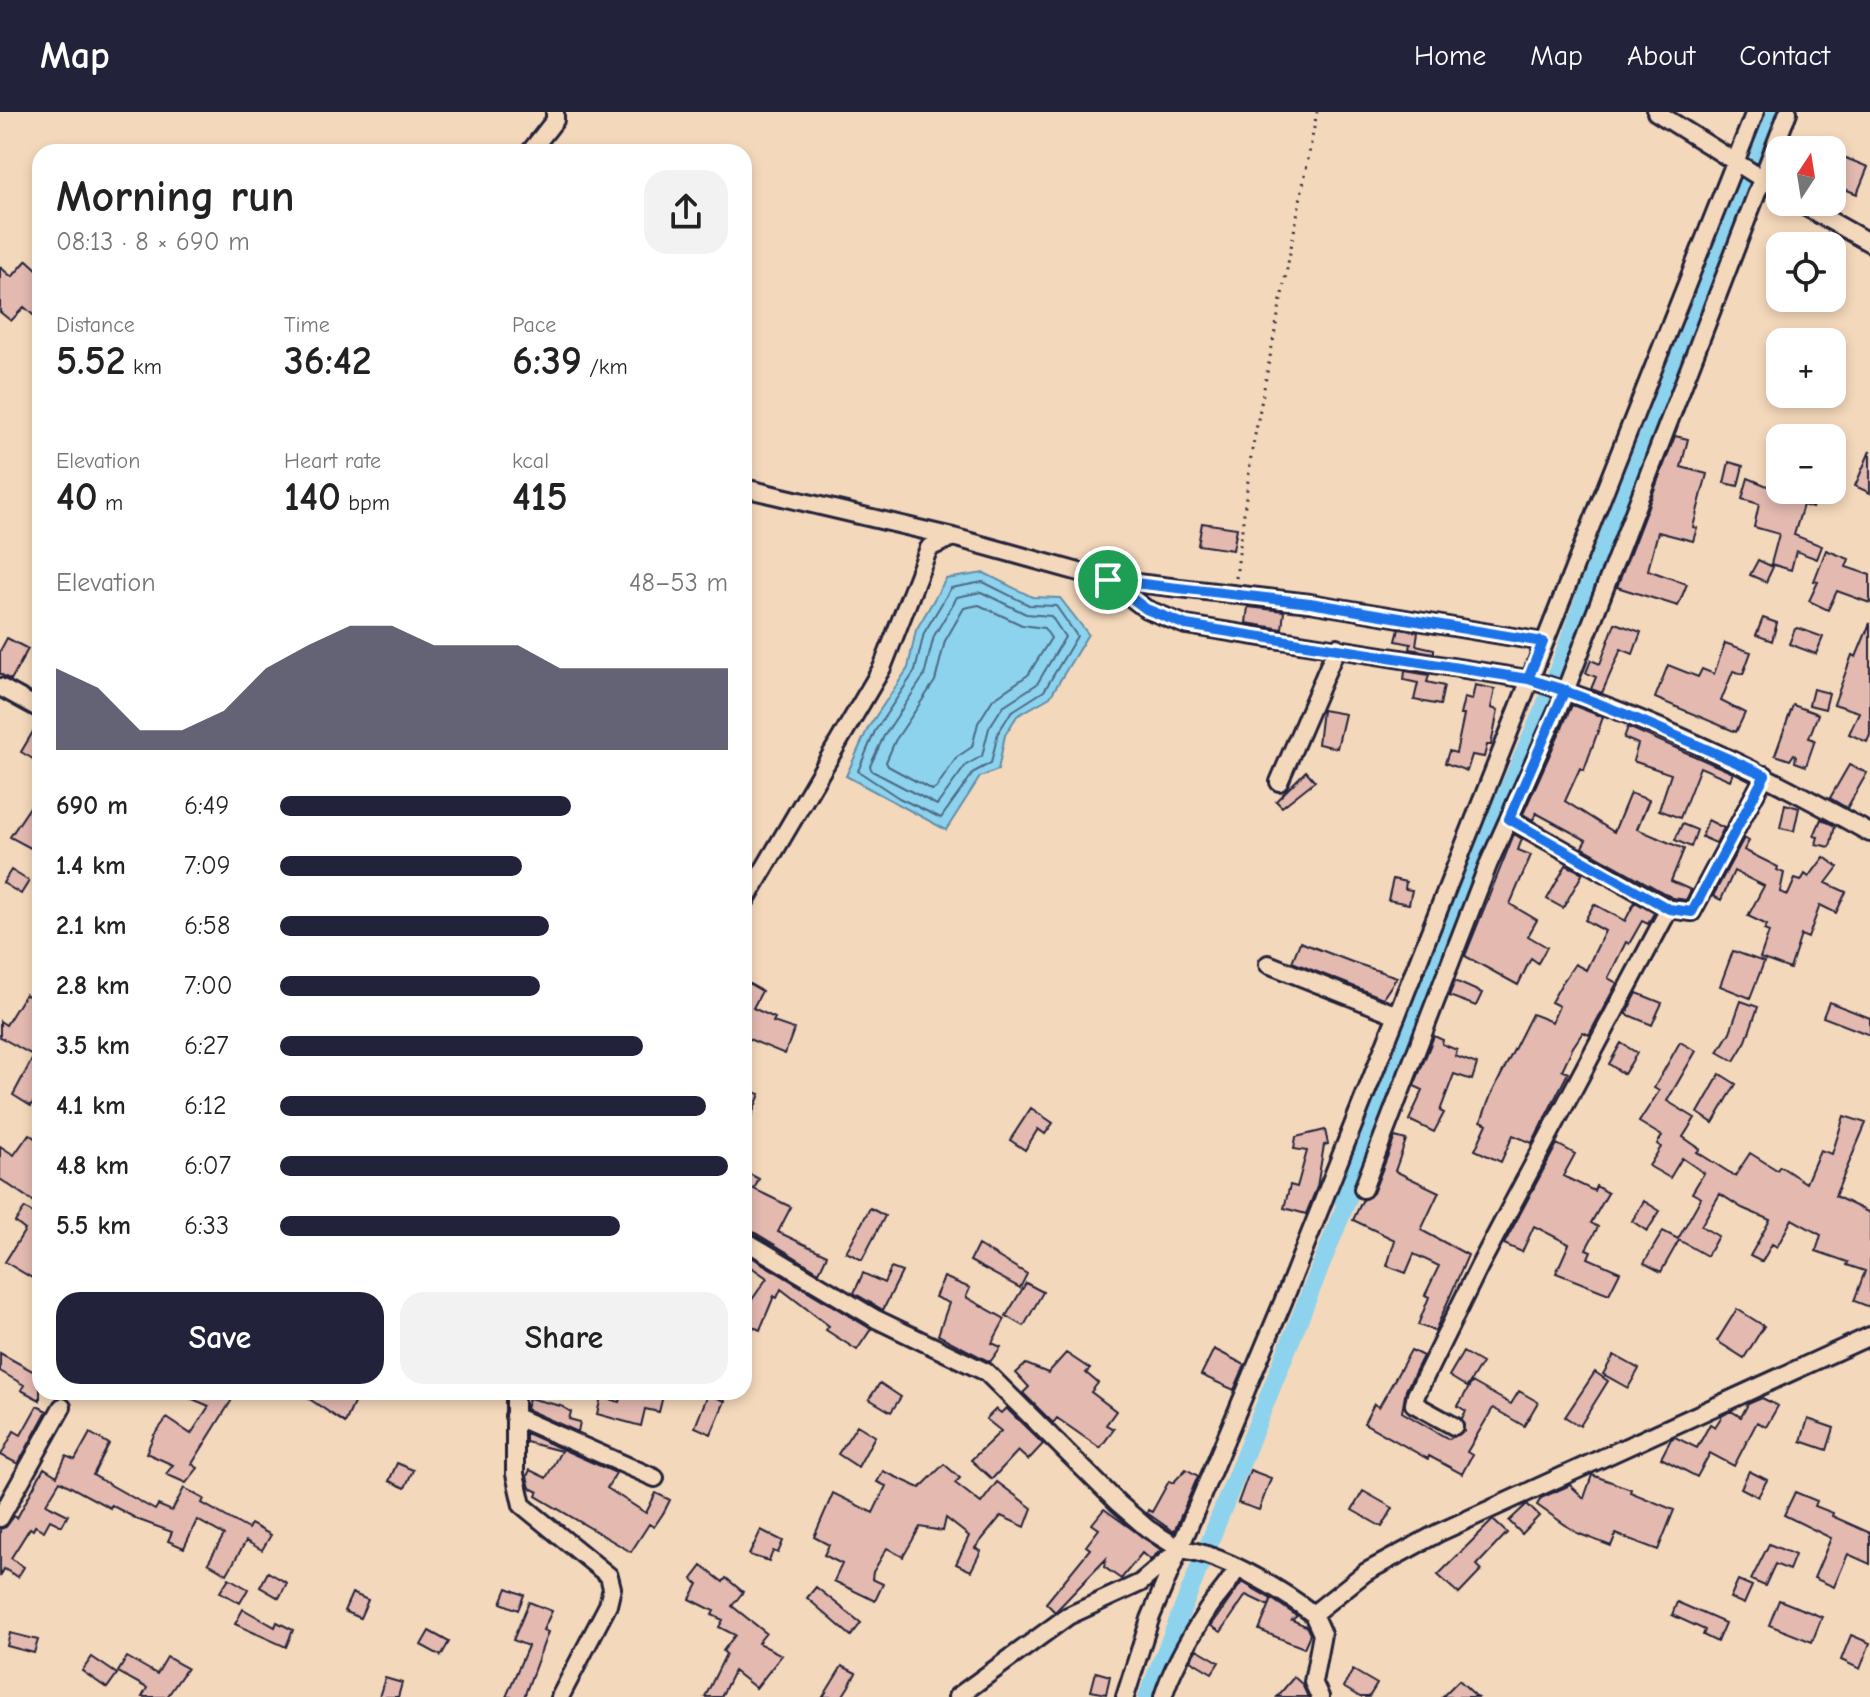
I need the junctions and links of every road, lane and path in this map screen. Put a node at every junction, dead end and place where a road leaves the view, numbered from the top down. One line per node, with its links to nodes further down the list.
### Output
1 (555, 112): 6 (street)
2 (1317, 112): 14 (path)
3 (1656, 112): 7 (street)
4 (1755, 112): 7 (street)
5 (1788, 112): 8 (street)
6 (536, 144)
7 (1734, 161): 8 (street); 15 (street)
8 (1764, 179): 19 (street)
9 (1822, 216): 10 (street)
10 (1870, 243)
11 (752, 490): 12 (street)
12 (953, 537): 13 (street); 25 (street)
13 (1108, 580): 14 (street); 16 (street)
14 (1234, 593): 15 (street)
15 (1543, 642): 17 (street)
16 (1337, 647): 17 (street); 22 (street)
17 (1528, 679): 19 (street); 28 (street)
18 (0, 687): 20 (street)
19 (1565, 690): 21 (street); 23 (street)
20 (32, 705)
21 (1765, 775): 24 (street); 26 (street)
22 (1279, 782)
23 (1509, 819): 26 (street); 29 (street)
24 (1870, 833)
25 (752, 889)
26 (1669, 909): 35 (street)
27 (1268, 964): 28 (street)
28 (1397, 1015): 38 (street)
29 (1363, 1189)
30 (752, 1245): 38 (street)
31 (1870, 1336): 40 (street)
32 (515, 1400): 34 (street)
33 (62, 1407): 37 (street)
34 (514, 1416): 36 (street); 41 (street)
35 (1454, 1426)
36 (655, 1478)
37 (3, 1507)
38 (1187, 1549): 39 (street); 42 (street); 43 (street)
39 (1229, 1565): 40 (street); 44 (street)
40 (1313, 1614): 45 (street)
41 (560, 1697)
42 (957, 1697)
43 (1125, 1697)
44 (1163, 1697)
45 (1320, 1697)

